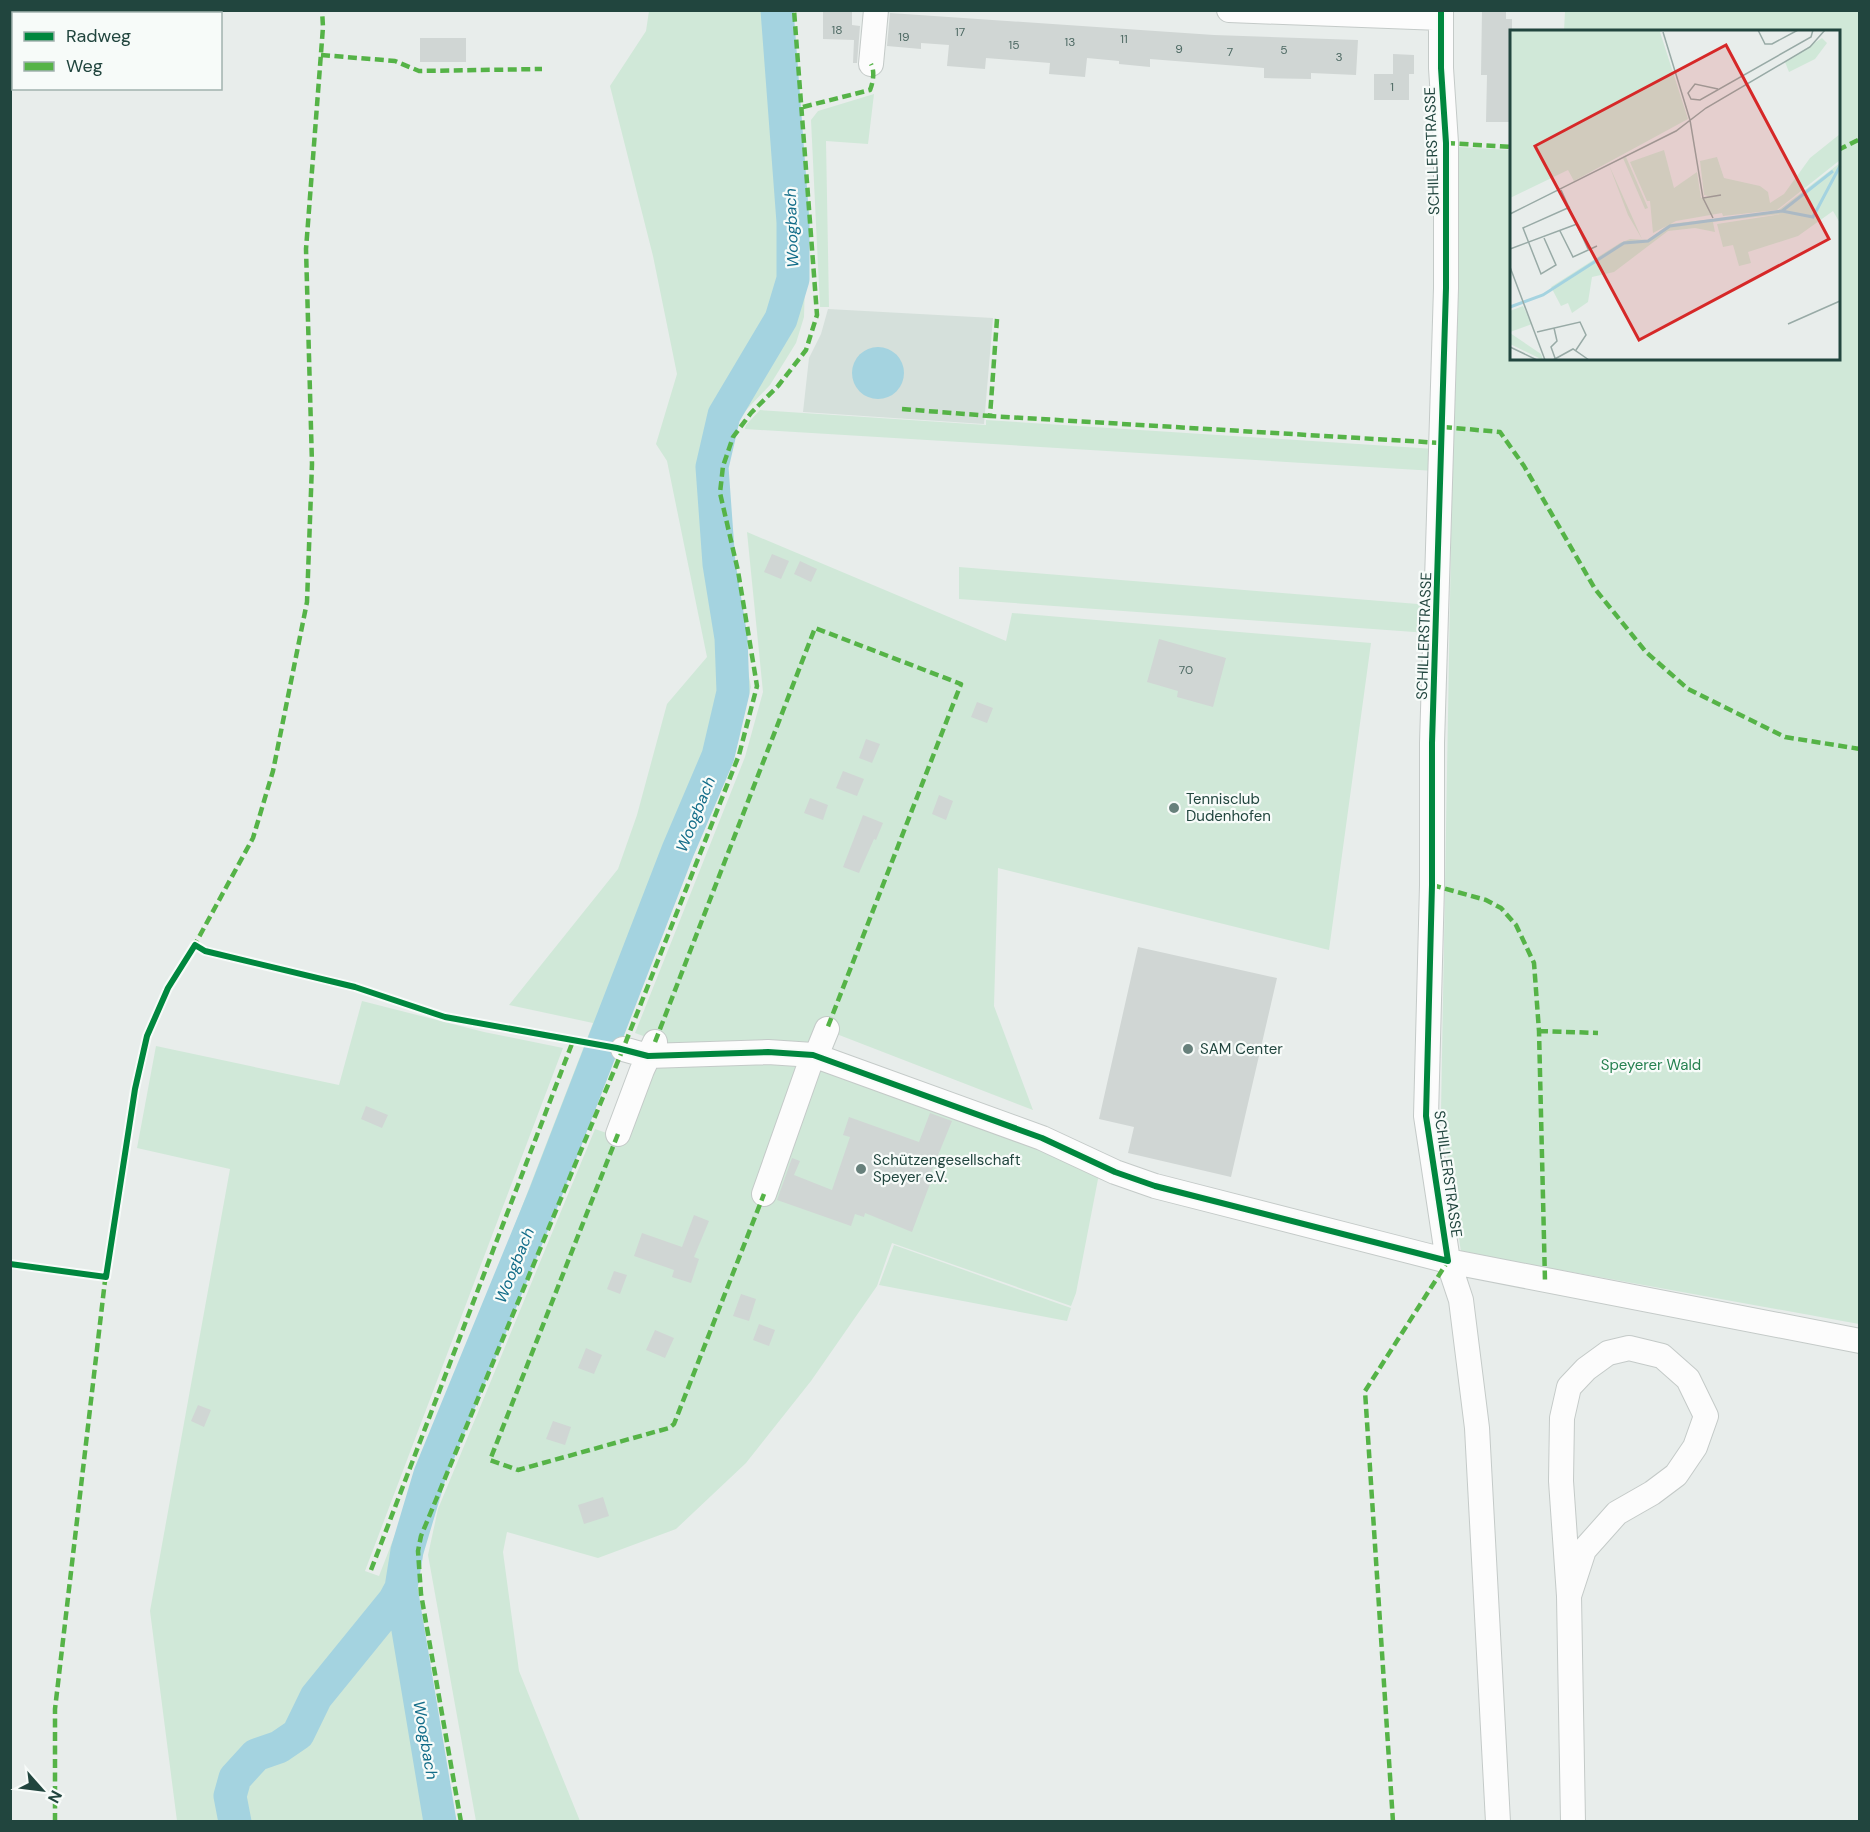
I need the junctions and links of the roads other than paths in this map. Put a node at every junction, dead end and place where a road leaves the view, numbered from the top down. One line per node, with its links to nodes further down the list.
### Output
1 (876, 10): 5 (street)
2 (1229, 10): 3 (street)
3 (1279, 12): 4 (street)
4 (1441, 14): 12 (street, SCHILLERSTRASSE)
5 (871, 64)
6 (827, 1029): 9 (street)
7 (623, 1049): 8 (street)
8 (652, 1049): 9 (street); 10 (street)
9 (815, 1055): 11 (street); 12 (street)
10 (618, 1134)
11 (764, 1194)
12 (1448, 1261): 13 (street); 15 (street, SCHILLERSTRASSE)
13 (1860, 1341)
14 (1569, 1596): 14 (street); 16 (street)
15 (1498, 1821)
16 (1573, 1821)

